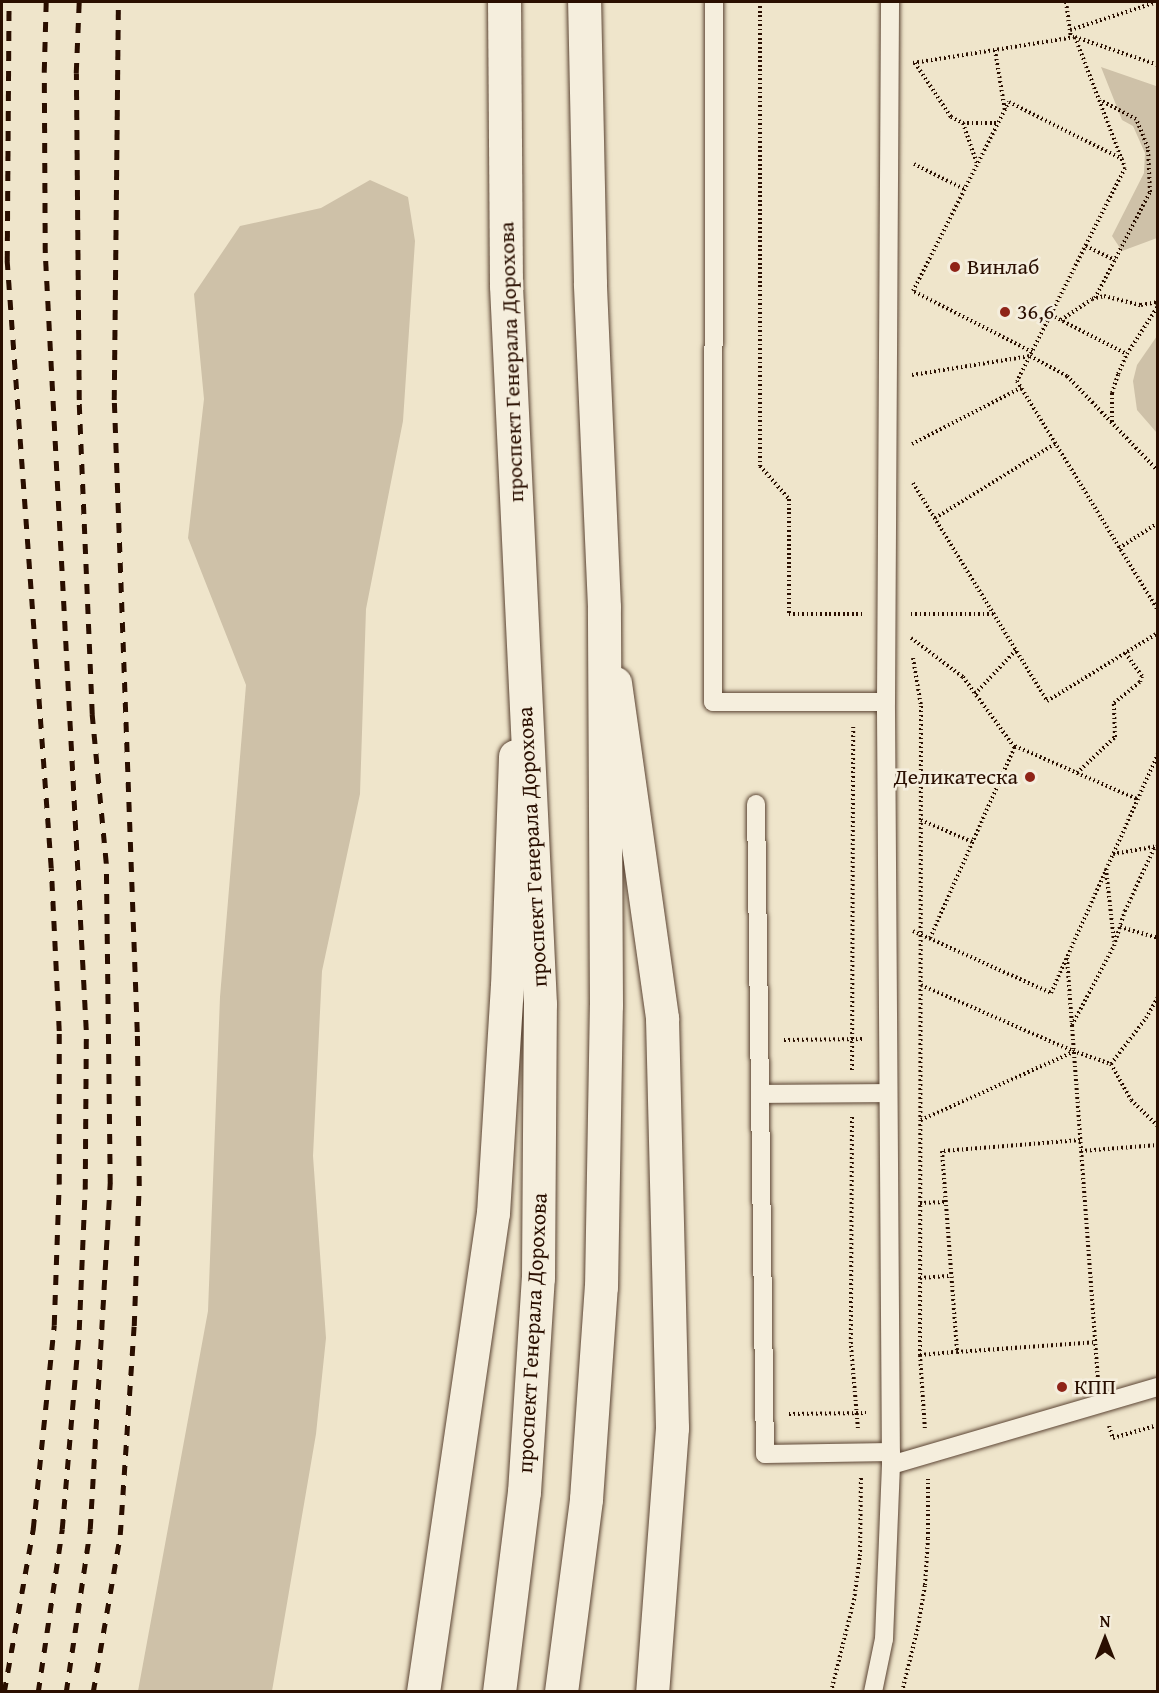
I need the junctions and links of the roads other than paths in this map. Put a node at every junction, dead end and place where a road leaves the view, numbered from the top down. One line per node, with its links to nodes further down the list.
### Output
1 (504, 2): 6 (main road, проспект Генерала Дорохова)
2 (584, 2): 5 (main road)
3 (714, 2): 7 (lane)
4 (890, 2): 7 (lane)
5 (604, 607): 15 (main road); 16 (main road)
6 (521, 610): 13 (main road); 14 (main road, проспект Генерала Дорохова)
7 (886, 702): 9 (lane)
8 (756, 804): 10 (lane)
9 (888, 1093): 10 (lane); 12 (lane)
10 (760, 1094): 12 (lane)
11 (1158, 1387): 12 (lane)
12 (891, 1459): 17 (lane)
13 (423, 1692)
14 (499, 1692)
15 (561, 1692)
16 (652, 1692)
17 (873, 1692)

